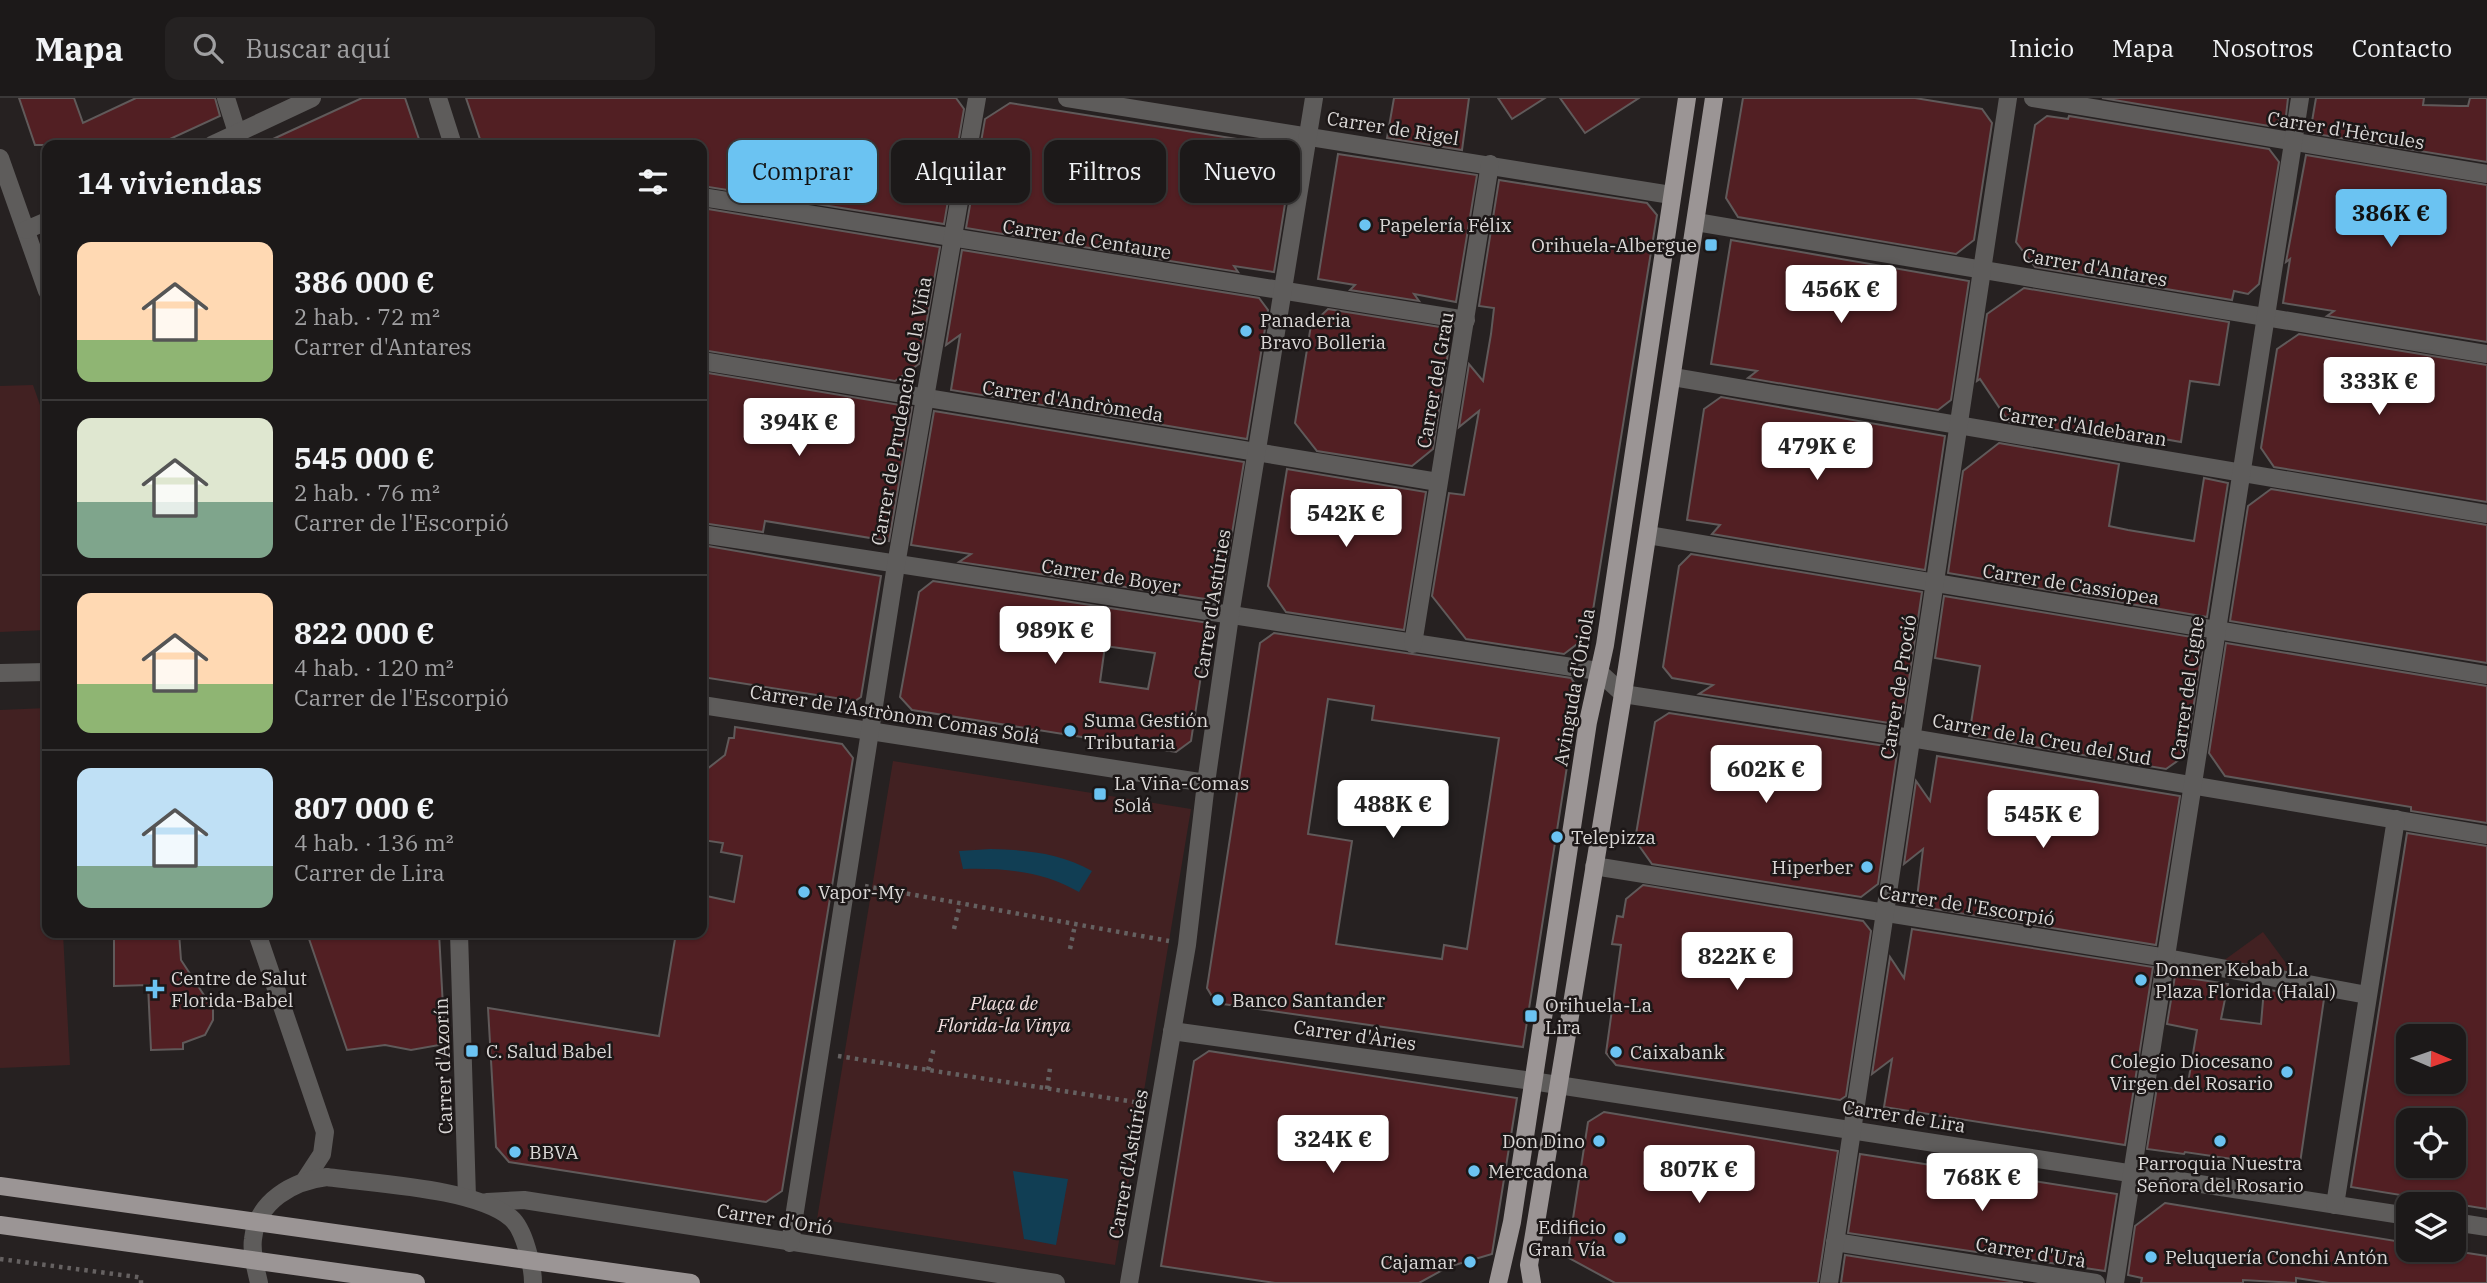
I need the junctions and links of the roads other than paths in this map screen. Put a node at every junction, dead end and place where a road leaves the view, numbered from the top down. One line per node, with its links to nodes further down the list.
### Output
1 (226, 98): 13 (street)
2 (312, 98): 13 (street)
3 (438, 98): 14 (street)
4 (977, 98): 24 (street, Carrer de Prudencio de la Viña)
5 (1067, 98): 12 (street, Carrer de Rigel)
6 (1314, 98): 12 (street, Carrer d'Astúries)
7 (1687, 98): 19 (main road, Avinguda d'Oriola)
8 (1714, 98): 21 (main road)
9 (2008, 98): 25 (street, Carrer de Proció)
10 (2033, 98): 15 (street, Carrer d'Hèrcules)
11 (2300, 98): 15 (street, Carrer del Cigne)
12 (1308, 136): 17 (street, Carrer de Rigel); 27 (street, Carrer d'Astúries)
13 (240, 139)
14 (451, 140)
15 (2293, 143): 18 (street, Carrer d'Hèrcules); 28 (street, Carrer del Cigne)
16 (0, 158): 23 (street)
17 (1490, 164): 19 (street, Carrer de Rigel); 29 (street, Carrer del Grau)
18 (2487, 174)
19 (1671, 195): 46 (main road, Avinguda d'Oriola)
20 (707, 198): 24 (street, Carrer de Centaure)
21 (1696, 222): 25 (street, Carrer d'Antares); 32 (main road)
22 (42, 223): 23 (street)
23 (26, 230): 26 (street)
24 (952, 239): 27 (street, Carrer de Centaure); 33 (street, Carrer de Prudencio de la Viña)
25 (1981, 269): 28 (street, Carrer d'Antares); 34 (street, Carrer de Proció)
26 (42, 276)
27 (1284, 292): 29 (street, Carrer de Centaure); 35 (street, Carrer d'Astúries)
28 (2265, 318): 30 (street, Carrer d'Antares); 36 (street, Carrer del Cigne)
29 (1466, 320): 37 (street, Carrer del Grau)
30 (2487, 354)
31 (707, 362): 33 (street, Carrer d'Andròmeda)
32 (1673, 377): 34 (street, Carrer d'Aldebaran); 40 (main road)
33 (924, 400): 35 (street, Carrer d'Andròmeda); 41 (street, Carrer de Prudencio de la Viña)
34 (1960, 426): 36 (street, Carrer d'Aldebaran); 42 (street, Carrer de Proció)
35 (1258, 450): 37 (street, Carrer d'Andròmeda); 43 (street, Carrer d'Astúries)
36 (2242, 474): 38 (street, Carrer d'Aldebaran); 44 (street, Carrer del Cigne)
37 (1438, 482): 45 (street, Carrer del Grau)
38 (2487, 514)
39 (707, 535): 41 (street, Carrer de Boyer)
40 (1648, 536): 42 (street, Carrer de Cassiopea); 50 (main road)
41 (896, 565): 43 (street, Carrer de Boyer); 52 (street, Carrer de Prudencio de la Viña)
42 (1936, 583): 44 (street, Carrer de Cassiopea); 53 (street, Carrer de Proció)
43 (1230, 616): 45 (street, Carrer de Boyer); 54 (street, Carrer d'Astúries)
44 (2217, 628): 49 (street, Carrer de Cassiopea); 55 (street, Carrer del Cigne)
45 (1413, 644): 46 (street, Carrer de Boyer)
46 (1598, 671): 50 (street); 65 (main road, Avinguda d'Oriola)
47 (42, 672): 48 (street)
48 (0, 673)
49 (2487, 675)
50 (1623, 694): 53 (street, Carrer de la Creu del Sud); 58 (main road)
51 (707, 706): 52 (street, Carrer de l'Astrònom Comas Solá)
52 (870, 732): 54 (street, Carrer de l'Astrònom Comas Solá); 80 (street)
53 (1911, 738): 55 (street, Carrer de la Creu del Sud); 59 (street, Carrer de Proció)
54 (1206, 783): 64 (street, Carrer d'Astúries)
55 (2194, 785): 56 (street, Carrer de la Creu del Sud); 62 (street, Carrer del Cigne)
56 (2396, 819): 57 (street, Carrer de la Creu del Sud); 63 (street)
57 (2487, 835)
58 (1594, 866): 59 (street, Carrer de l'Escorpió); 66 (main road)
59 (1886, 914): 62 (street, Carrer de l'Escorpió); 67 (street, Carrer de Proció)
60 (259, 938): 69 (street)
61 (459, 938): 71 (street, Carrer d'Azorín)
62 (2167, 958): 63 (street, Carrer de l'Escorpió); 68 (street, Carrer del Cigne)
63 (2367, 995): 73 (street)
64 (1172, 1031): 65 (street, Carrer d'Àries); 88 (street, Carrer d'Astúries)
65 (1532, 1081): 66 (street, Carrer d'Àries); 89 (main road, Avinguda d'Oriola)
66 (1559, 1085): 67 (street, Carrer de Lira); 90 (main road)
67 (1851, 1129): 68 (street, Carrer de Lira); 79 (street, Carrer de Proció)
68 (2134, 1171): 73 (street, Carrer de Lira); 93 (street, Carrer del Cigne)
69 (305, 1180): 71 (street, Carrer d'Orió); 75 (street, Carrer d'Orió)
70 (0, 1186): 75 (main road)
71 (467, 1197): 72 (street, Carrer d'Orió)
72 (487, 1202): 80 (street, Carrer d'Orió); 82 (street, Carrer d'Orió)
73 (2335, 1205): 74 (street, Carrer de Lira)
74 (2396, 1214)
75 (257, 1222): 81 (street); 82 (main road)
76 (2466, 1224): 78 (street)
77 (0, 1225): 81 (main road)
78 (2487, 1227)
79 (1835, 1242): 91 (street, Carrer de Proció); 92 (street, Carrer d'Urà)
80 (790, 1243): 87 (street, Carrer d'Orió)
81 (254, 1260): 83 (street); 84 (main road)
82 (532, 1260): 85 (street, Carrer d'Orió); 86 (main road)
83 (259, 1283)
84 (416, 1283)
85 (533, 1283)
86 (691, 1283)
87 (1056, 1283)
88 (1129, 1283)
89 (1498, 1283)
90 (1532, 1283)
91 (1829, 1283)
92 (2096, 1283)
93 (2115, 1283)

